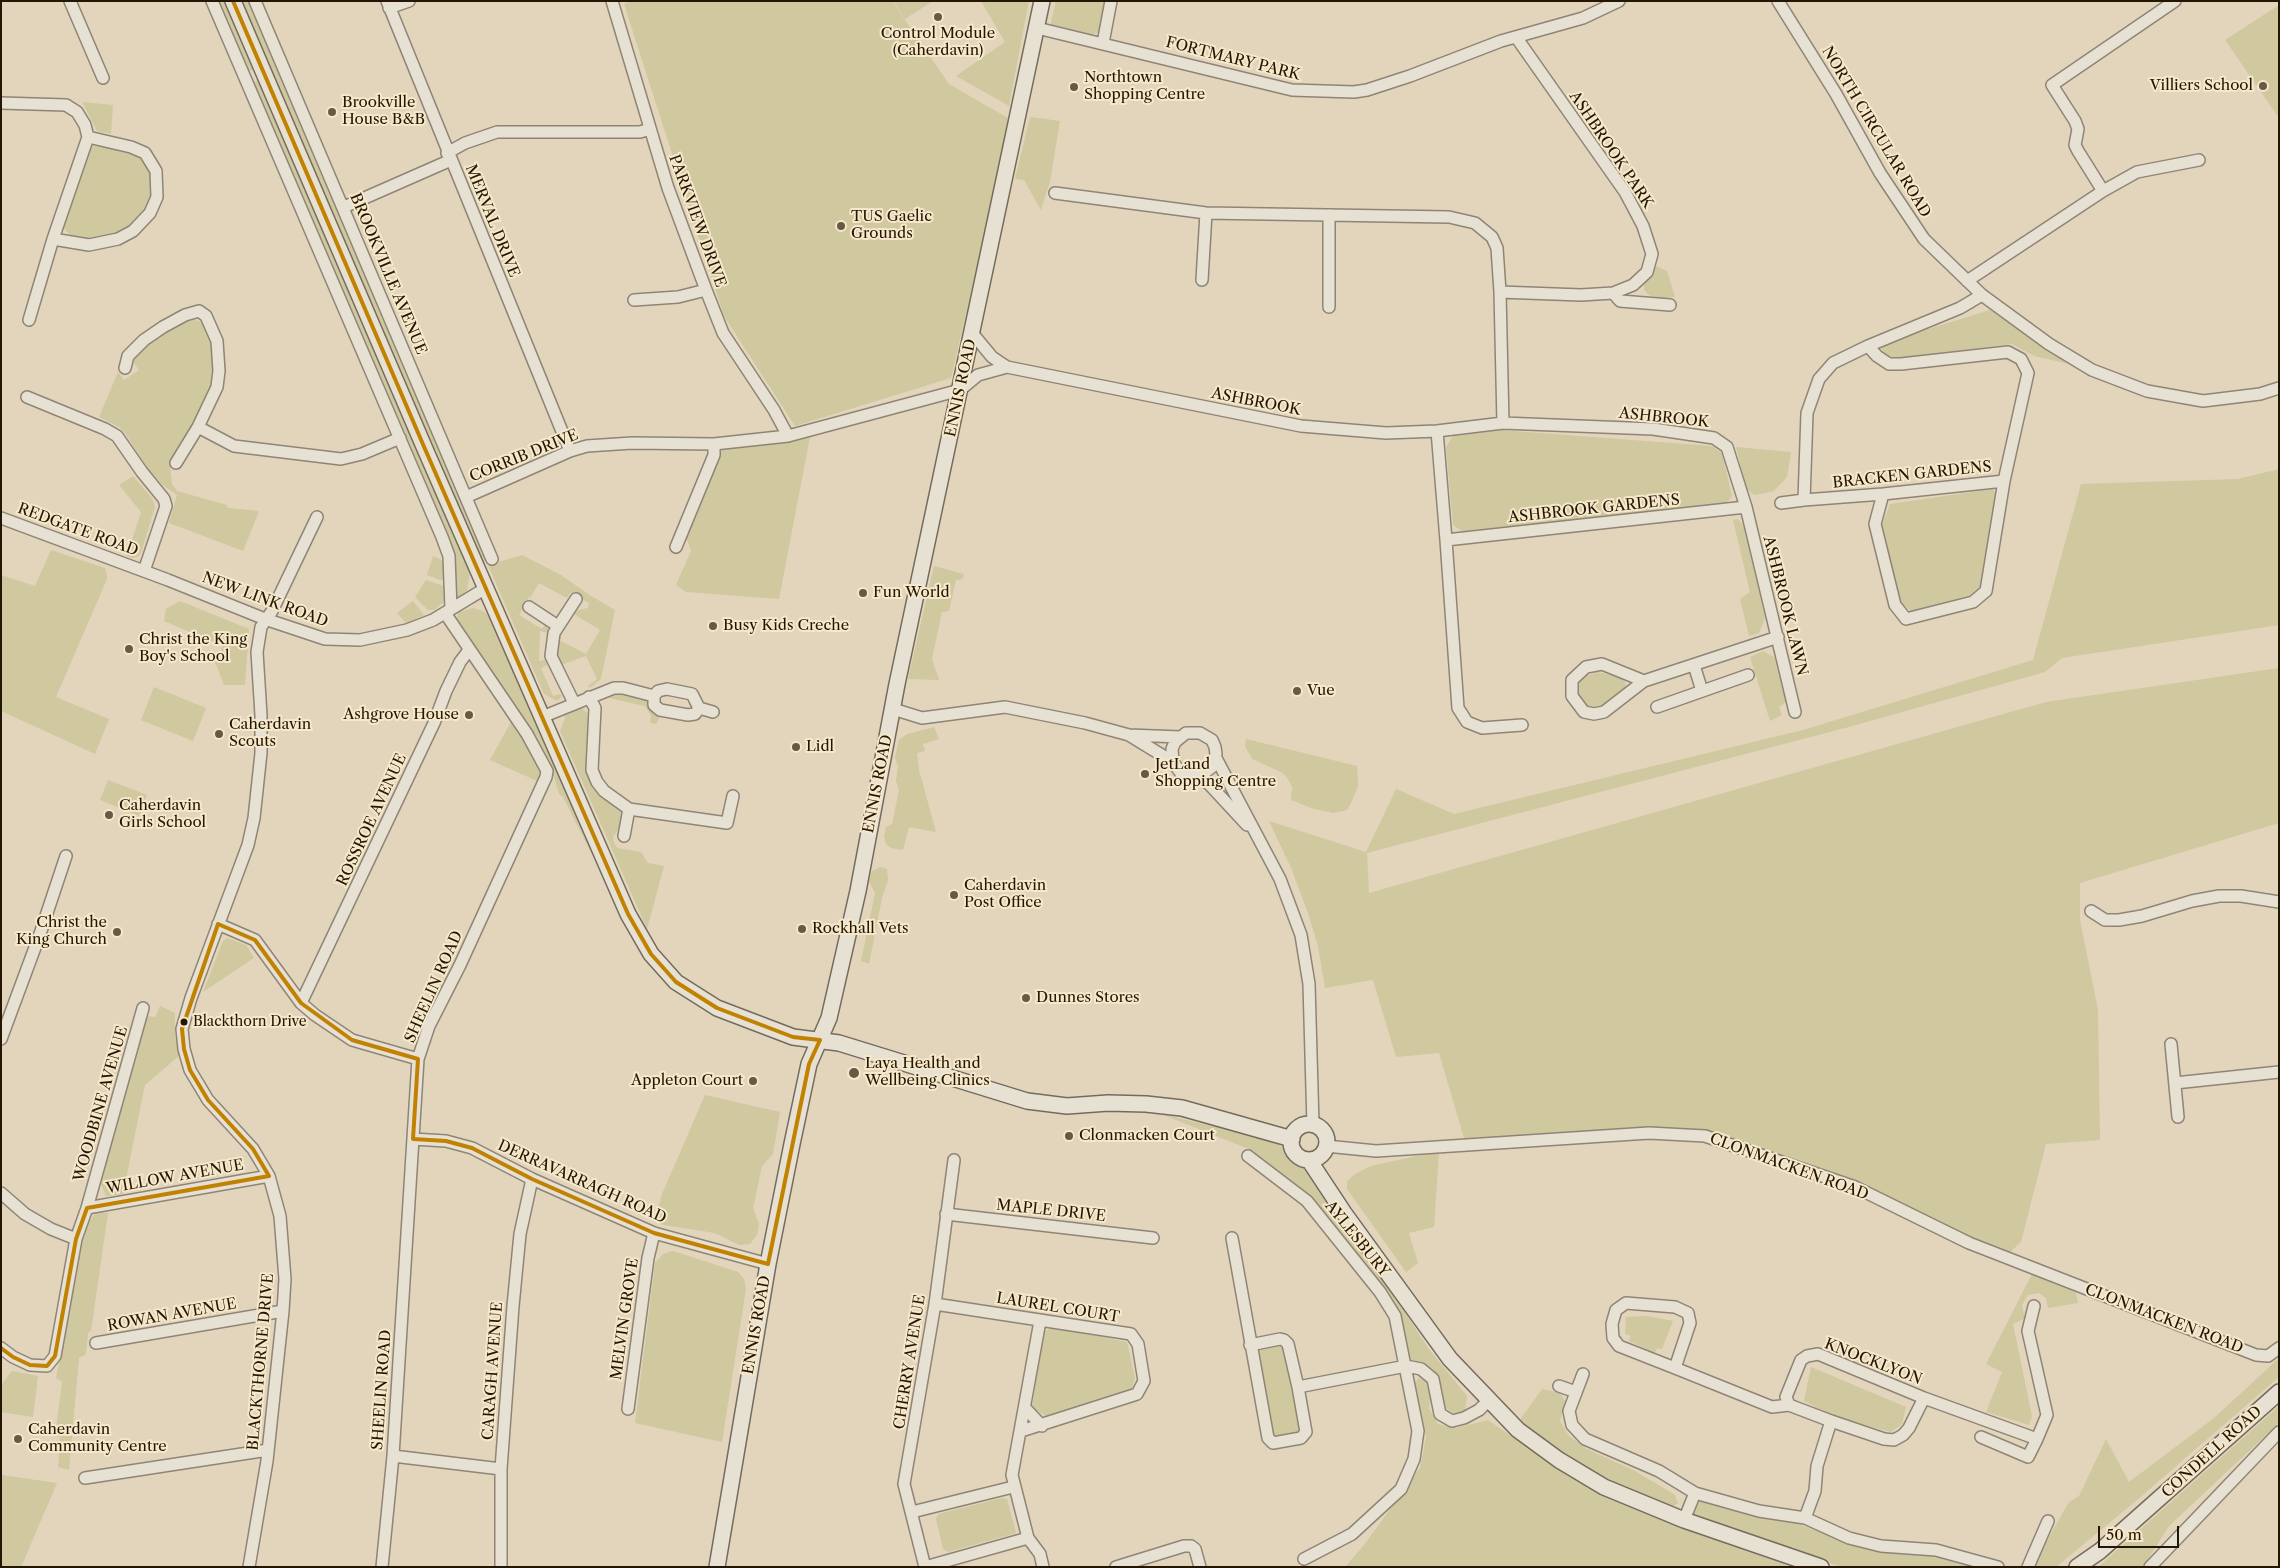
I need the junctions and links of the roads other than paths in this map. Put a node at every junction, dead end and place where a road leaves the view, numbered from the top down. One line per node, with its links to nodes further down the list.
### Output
1 (70, 1): 16 (street)
2 (212, 1): 51 (street)
3 (233, 1): 67 (main road)
4 (255, 1): 24 (street, BROOKVILLE AVENUE)
5 (409, 1): 12 (street)
6 (612, 1): 18 (street, PARKVIEW DRIVE)
7 (1042, 1): 13 (main road, ENNIS ROAD)
8 (1111, 1): 15 (street)
9 (1619, 1): 14 (street, FORTMARY PARK)
10 (1778, 1): 29 (street, NORTH CIRCULAR ROAD)
11 (2176, 1): 22 (street)
12 (388, 4): 20 (street, MERVAL DRIVE)
13 (1037, 28): 15 (street, FORTMARY PARK); 40 (main road, ENNIS ROAD)
14 (1516, 37): 15 (street, FORTMARY PARK); 30 (street, ASHBROOK PARK)
15 (1103, 44)
16 (103, 78)
17 (1, 103): 19 (street)
18 (650, 129): 20 (street); 31 (street, PARKVIEW DRIVE)
19 (88, 137): 27 (street); 27 (street)
20 (449, 157): 24 (street); 53 (street, MERVAL DRIVE)
21 (2199, 160): 22 (street)
22 (2103, 192): 29 (street)
23 (1055, 193): 25 (street)
24 (344, 208): 57 (street, BROOKVILLE AVENUE)
25 (1206, 213): 26 (street); 28 (street)
26 (1329, 215): 32 (street); 38 (street)
27 (53, 239): 39 (street)
28 (1202, 280)
29 (1967, 280): 34 (street, NORTH CIRCULAR ROAD)
30 (1633, 285): 33 (street, ASHBROOK PARK); 36 (street)
31 (706, 290): 35 (street); 50 (street, PARKVIEW DRIVE)
32 (1500, 292): 33 (street, ASHBROOK PARK); 47 (street)
33 (1613, 293): 36 (street, ASHBROOK PARK)
34 (1982, 295): 41 (street); 44 (street, NORTH CIRCULAR ROAD)
35 (634, 300)
36 (1646, 303): 37 (street, ASHBROOK PARK)
37 (1670, 305)
38 (1329, 307)
39 (29, 320)
40 (973, 334): 42 (street, ASHBROOK); 45 (main road, ENNIS ROAD)
41 (1868, 346): 55 (street, BRACKEN GARDENS); 58 (street)
42 (1007, 367): 45 (street, ASHBROOK); 49 (street, ASHBROOK)
43 (125, 368): 48 (street)
44 (2279, 388)
45 (960, 390): 50 (street, CORRIB DRIVE); 84 (main road, ENNIS ROAD)
46 (26, 397): 66 (street)
47 (1503, 423): 49 (street, ASHBROOK); 60 (street, ASHBROOK)
48 (198, 427): 51 (street); 54 (street)
49 (1437, 431): 63 (street)
50 (788, 436): 52 (street, CORRIB DRIVE)
51 (400, 438): 70 (street)
52 (714, 444): 53 (street, CORRIB DRIVE); 64 (street)
53 (570, 451): 57 (street, CORRIB DRIVE)
54 (176, 463)
55 (2004, 481): 56 (street, BRACKEN GARDENS); 56 (street)
56 (1883, 494): 58 (street, BRACKEN GARDENS)
57 (466, 497): 65 (street, BROOKVILLE AVENUE)
58 (1804, 500): 59 (street, BRACKEN GARDENS)
59 (1781, 503)
60 (1746, 507): 63 (street, ASHBROOK GARDENS); 73 (street, ASHBROOK LAWN)
61 (318, 517): 71 (street)
62 (1, 518): 66 (street, REDGATE ROAD)
63 (1446, 540): 88 (street)
64 (676, 547)
65 (492, 559)
66 (144, 571): 71 (street, NEW LINK ROAD)
67 (486, 588): 70 (street, NEW LINK ROAD); 87 (main road)
68 (576, 599): 72 (street)
69 (529, 607): 72 (street)
70 (448, 611): 71 (street, NEW LINK ROAD); 74 (street, SHEELIN ROAD)
71 (265, 618): 101 (street)
72 (558, 626): 81 (street)
73 (1778, 637): 75 (street); 86 (street, ASHBROOK LAWN)
74 (469, 650): 102 (street, ROSSROE AVENUE); 107 (street, SHEELIN ROAD)
75 (1694, 665): 77 (street); 78 (street)
76 (1748, 675): 78 (street)
77 (1644, 681): 77 (street)
78 (1702, 691): 82 (street)
79 (654, 696): 80 (street); 83 (street); 83 (street)
80 (589, 697): 81 (street); 95 (street)
81 (574, 703): 87 (street)
82 (1657, 707)
83 (699, 708): 85 (street)
84 (893, 709): 89 (street); 105 (main road, ENNIS ROAD)
85 (713, 712)
86 (1795, 712)
87 (542, 717): 105 (main road)
88 (1522, 725)
89 (1129, 735): 90 (street); 92 (street)
90 (1180, 737): 91 (street); 92 (street)
91 (1216, 758): 93 (street); 97 (street)
92 (1173, 762): 93 (street)
93 (1197, 776): 97 (street)
94 (733, 796): 95 (street)
95 (629, 809): 96 (street)
96 (624, 836)
97 (1263, 843): 111 (street)
98 (66, 856): 104 (street)
99 (2279, 902): 100 (street)
100 (2091, 911)
101 (218, 924): 102 (street); 118 (street, BLACKTHORNE DRIVE)
102 (301, 1003): 107 (street)
103 (143, 1008): 122 (street, WOODBINE AVENUE)
104 (1, 1039)
105 (820, 1040): 113 (main road); 128 (main road, ENNIS ROAD)
106 (2171, 1044): 109 (street)
107 (418, 1058): 112 (street, SHEELIN ROAD)
108 (2279, 1072): 109 (street)
109 (2175, 1083): 110 (street)
110 (2178, 1117)
111 (1313, 1125): 113 (main road); 114 (main road)
112 (414, 1139): 119 (street, DERRAVARRAGH ROAD); 156 (street, SHEELIN ROAD)
113 (1292, 1139): 117 (main road)
114 (1325, 1149): 117 (main road); 120 (main road); 136 (street, CLONMACKEN ROAD)
115 (1248, 1156): 137 (street, AYLESBURY)
116 (954, 1160): 123 (street, CHERRY AVENUE)
117 (1309, 1160): 120 (main road)
118 (269, 1176): 122 (street, WILLOW AVENUE); 131 (street, BLACKTHORNE DRIVE)
119 (532, 1179): 124 (street, DERRAVARRAGH ROAD); 157 (street, CARAGH AVENUE)
120 (1331, 1191): 145 (main road)
121 (1, 1192): 127 (street)
122 (87, 1208): 127 (street, WOODBINE AVENUE)
123 (946, 1214): 125 (street, MAPLE DRIVE); 129 (street, CHERRY AVENUE)
124 (654, 1233): 128 (street, DERRAVARRAGH ROAD); 148 (street, MELVIN GROVE)
125 (1153, 1238)
126 (1232, 1238): 134 (street)
127 (76, 1239): 135 (street, WOODBINE AVENUE)
128 (768, 1264): 171 (main road, ENNIS ROAD)
129 (935, 1304): 132 (street, LAUREL COURT); 161 (street, CHERRY AVENUE)
130 (2034, 1306): 154 (street)
131 (283, 1311): 133 (street, ROWAN AVENUE); 155 (street, BLACKTHORNE DRIVE)
132 (1040, 1321): 147 (street); 150 (street, LAUREL COURT)
133 (96, 1343)
134 (1250, 1345): 141 (street); 141 (street)
135 (1, 1348)
136 (2279, 1348)
137 (1406, 1366): 141 (street); 145 (street); 167 (street, AYLESBURY)
138 (1675, 1368): 138 (street, KNOCKLYON); 146 (street, KNOCKLYON)
139 (1583, 1374): 142 (street)
140 (1559, 1386): 142 (street)
141 (1298, 1387)
142 (1576, 1392): 160 (street)
143 (2279, 1392): 166 (main road, CONDELL ROAD)
144 (1924, 1398): 146 (street, KNOCKLYON); 149 (street, KNOCKLYON); 154 (street, KNOCKLYON)
145 (1488, 1401): 163 (main road)
146 (1789, 1405): 149 (street, KNOCKLYON)
147 (1025, 1408): 150 (street); 151 (street)
148 (628, 1409)
149 (1830, 1421): 162 (street)
150 (1042, 1426): 151 (street, LAUREL COURT)
151 (1021, 1431): 159 (street)
152 (2279, 1432): 181 (street)
153 (1981, 1437): 154 (street)
154 (2037, 1439)
155 (268, 1450): 158 (street); 168 (street, BLACKTHORNE DRIVE)
156 (393, 1456): 157 (street); 169 (street, SHEELIN ROAD)
157 (501, 1469): 170 (street, CARAGH AVENUE)
158 (85, 1478)
159 (1013, 1487): 161 (street); 165 (street)
160 (1695, 1493): 162 (street); 163 (street)
161 (912, 1512): 172 (street, CHERRY AVENUE)
162 (1805, 1518): 177 (street)
163 (1684, 1520): 176 (main road)
164 (2048, 1521): 178 (street)
165 (1028, 1538): 172 (street); 173 (street)
166 (2100, 1551): 179 (main road); 180 (main road)
167 (1304, 1559)
168 (249, 1567)
169 (382, 1567)
170 (501, 1567)
171 (717, 1567)
172 (925, 1567)
173 (1043, 1567)
174 (1116, 1567): 175 (street)
175 (1200, 1567)
176 (1821, 1567)
177 (1998, 1567)
178 (2028, 1567)
179 (2077, 1567)
180 (2090, 1567)
181 (2150, 1567)

